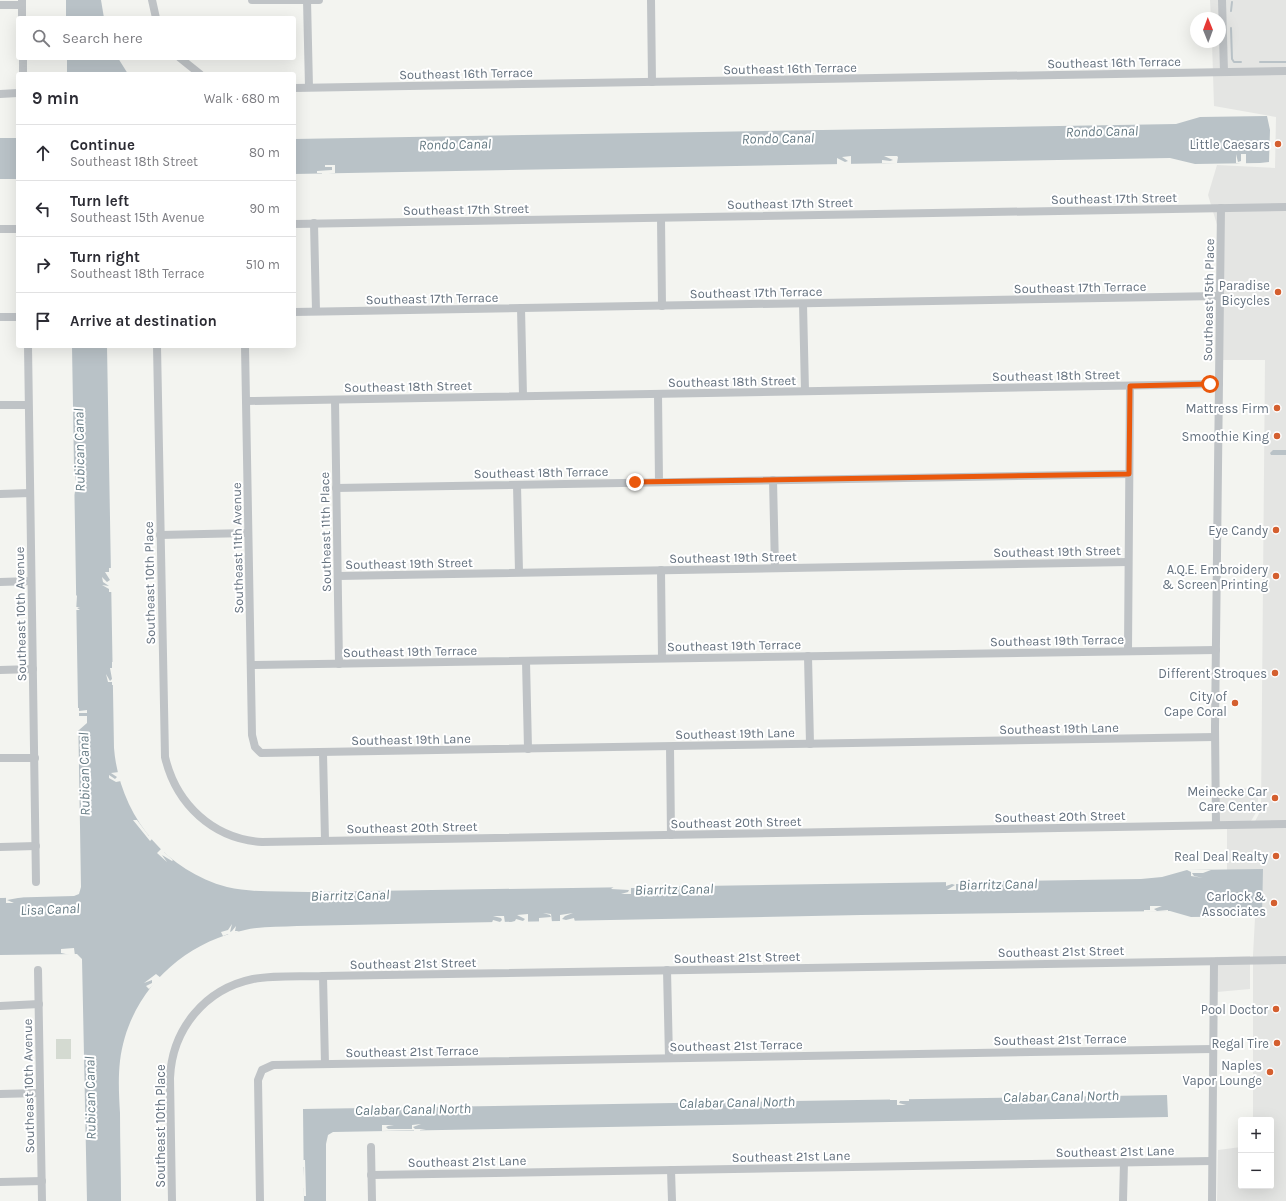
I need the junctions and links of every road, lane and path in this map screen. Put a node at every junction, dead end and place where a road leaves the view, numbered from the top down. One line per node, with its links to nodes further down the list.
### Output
1 (152, 0): 10 (street)
2 (252, 0): 3 (street)
3 (307, 0): 4 (street); 19 (street)
4 (319, 0)
5 (651, 0): 17 (street)
6 (1222, 0): 16 (street)
7 (22, 2): 8 (street); 9 (street)
8 (0, 5)
9 (22, 16)
10 (156, 16)
11 (22, 60): 14 (street)
12 (182, 60): 15 (street)
13 (1286, 71): 16 (street, Southeast 16th Terrace)
14 (23, 72)
15 (197, 72)
16 (1224, 72): 17 (street, Southeast 16th Terrace)
17 (652, 82): 19 (street, Southeast 16th Terrace)
18 (296, 88): 19 (street, Southeast 16th Terrace)
19 (310, 88)
20 (16, 93): 21 (street)
21 (0, 94)
22 (1286, 207): 23 (street, Southeast 17th Street)
23 (1221, 208): 24 (street, Southeast 17th Street); 29 (street, Southeast 15th Place)
24 (661, 218): 26 (street, Southeast 17th Street); 31 (street)
25 (296, 224): 26 (street, Southeast 17th Street)
26 (314, 224): 33 (street)
27 (0, 229): 28 (street)
28 (16, 229)
29 (1219, 296): 30 (street, Southeast 17th Terrace); 40 (street, Southeast 15th Place)
30 (803, 304): 31 (street, Southeast 17th Terrace); 42 (street)
31 (662, 306): 32 (street, Southeast 17th Terrace)
32 (521, 308): 33 (street, Southeast 17th Terrace); 44 (street)
33 (316, 311): 34 (street, Southeast 17th Terrace)
34 (296, 312)
35 (16, 316): 36 (street)
36 (0, 317)
37 (28, 348): 48 (street, Southeast 10th Avenue)
38 (157, 348): 57 (street, Southeast 10th Place)
39 (245, 348): 46 (street, Southeast 11th Avenue)
40 (1218, 384): 41 (street, Southeast 18th Street); 66 (street, Southeast 15th Place)
41 (1130, 386): 42 (street, Southeast 18th Street); 49 (street)
42 (805, 391): 43 (street, Southeast 18th Street)
43 (658, 394): 44 (street, Southeast 18th Street); 51 (street)
44 (523, 396): 45 (street, Southeast 18th Street)
45 (335, 400): 46 (street, Southeast 18th Street); 53 (street, Southeast 11th Place)
46 (246, 401): 56 (street, Southeast 11th Avenue)
47 (0, 405): 48 (street)
48 (28, 405): 54 (street, Southeast 10th Avenue)
49 (1129, 474): 50 (street, Southeast 18th Terrace); 58 (street)
50 (773, 480): 51 (street, Southeast 18th Terrace); 59 (street)
51 (659, 482): 52 (street, Southeast 18th Terrace)
52 (517, 484): 53 (street, Southeast 18th Terrace); 61 (street)
53 (336, 488): 62 (street, Southeast 11th Place)
54 (30, 493): 55 (street); 63 (street, Southeast 10th Avenue)
55 (0, 494)
56 (248, 533): 57 (street); 71 (street, Southeast 11th Avenue)
57 (160, 535): 82 (street, Southeast 10th Place)
58 (1128, 562): 59 (street, Southeast 19th Street); 65 (street)
59 (775, 568): 60 (street, Southeast 19th Street)
60 (661, 570): 61 (street, Southeast 19th Street); 68 (street)
61 (519, 572): 62 (street, Southeast 19th Street)
62 (338, 576): 70 (street, Southeast 11th Place)
63 (32, 581): 64 (street); 73 (street, Southeast 10th Avenue)
64 (0, 582)
65 (1128, 650): 66 (street, Southeast 19th Terrace); 67 (street, Southeast 19th Terrace)
66 (1216, 650): 74 (street, Southeast 15th Place)
67 (808, 656): 68 (street, Southeast 19th Terrace); 75 (street)
68 (662, 658): 69 (street, Southeast 19th Terrace)
69 (526, 661): 70 (street, Southeast 19th Terrace); 77 (street)
70 (339, 664): 71 (street, Southeast 19th Terrace)
71 (251, 665): 78 (street, Southeast 11th Avenue)
72 (0, 670): 73 (street)
73 (33, 670): 81 (street, Southeast 10th Avenue)
74 (1215, 737): 75 (street, Southeast 19th Lane); 84 (street, Southeast 15th Place)
75 (810, 744): 76 (street, Southeast 19th Lane)
76 (670, 747): 77 (street, Southeast 19th Lane); 85 (street)
77 (528, 749): 79 (street, Southeast 19th Lane)
78 (256, 750): 79 (street, Southeast 19th Lane)
79 (323, 753): 86 (street)
80 (0, 758): 81 (street)
81 (34, 758): 87 (street, Southeast 10th Avenue)
82 (194, 812): 86 (street, Southeast 20th Street)
83 (1286, 824): 84 (street, Southeast 20th Street)
84 (1216, 825): 85 (street, Southeast 20th Street)
85 (671, 835): 86 (street, Southeast 20th Street)
86 (324, 840)
87 (36, 846): 88 (street); 89 (street, Southeast 10th Avenue)
88 (0, 847)
89 (36, 882)
90 (1286, 960): 91 (street, Southeast 21st Street)
91 (1214, 962): 93 (street, Southeast 21st Street); 98 (street)
92 (38, 970): 95 (street, Southeast 10th Avenue)
93 (667, 970): 94 (street, Southeast 21st Street); 99 (street)
94 (323, 976): 97 (street, Southeast 21st Street); 100 (street)
95 (39, 1004): 96 (street); 101 (street, Southeast 10th Avenue)
96 (0, 1006)
97 (197, 1009): 111 (street, Southeast 10th Place)
98 (1212, 1049): 99 (street, Southeast 21st Terrace); 104 (street)
99 (669, 1058): 100 (street, Southeast 21st Terrace)
100 (325, 1064): 112 (street, Southeast 21st Terrace)
101 (40, 1093): 102 (street); 108 (street, Southeast 10th Avenue)
102 (0, 1094)
103 (371, 1146): 107 (street)
104 (1211, 1161): 105 (street, Southeast 21st Lane); 116 (street)
105 (1124, 1162): 106 (street, Southeast 21st Lane); 115 (street)
106 (671, 1170): 107 (street, Southeast 21st Lane); 114 (street)
107 (371, 1175): 113 (street)
108 (42, 1181): 109 (street); 110 (street, Southeast 10th Avenue)
109 (0, 1182)
110 (42, 1201)
111 (172, 1201)
112 (260, 1201)
113 (372, 1201)
114 (672, 1201)
115 (1123, 1201)
116 (1212, 1201)

